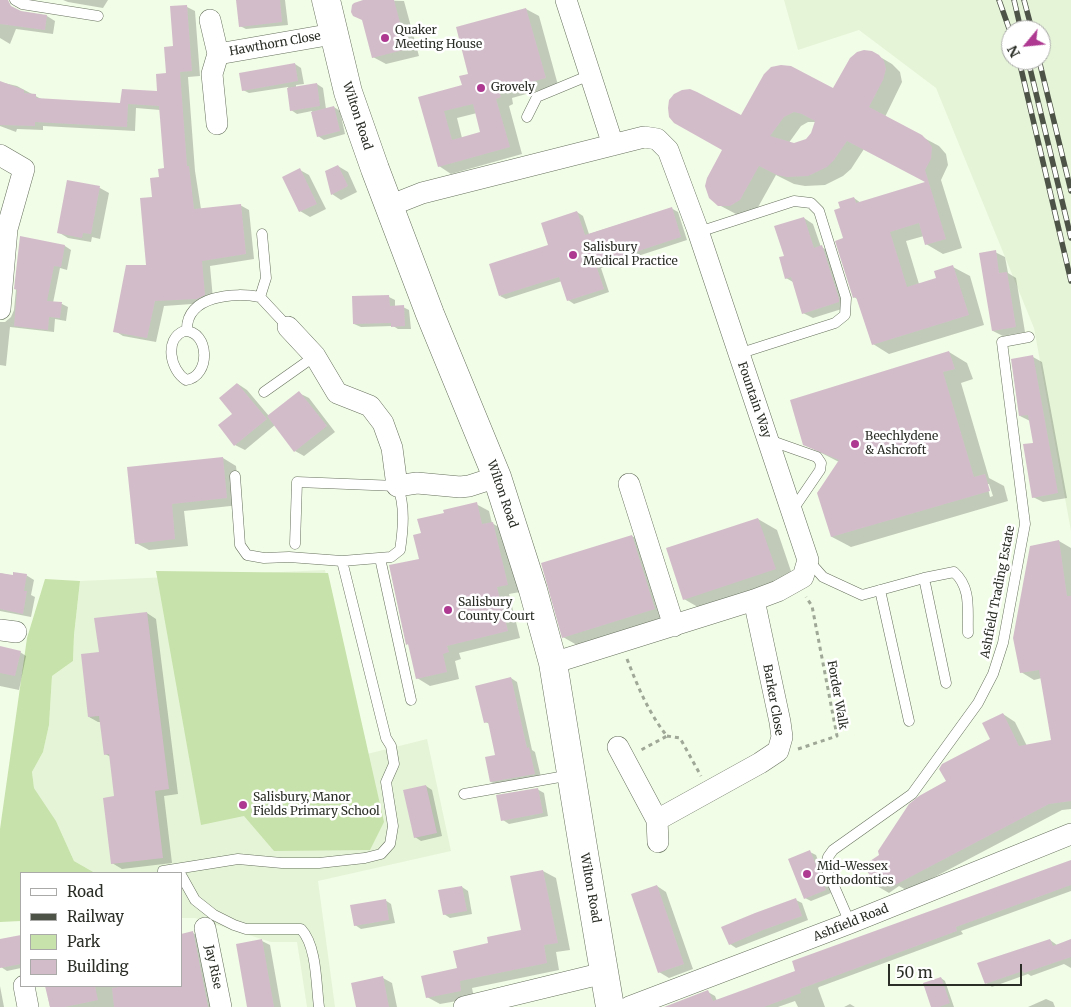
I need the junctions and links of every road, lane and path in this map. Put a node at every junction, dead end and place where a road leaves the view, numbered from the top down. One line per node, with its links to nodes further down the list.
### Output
1 (15, 0): 4 (lane)
2 (326, 0): 6 (highway, Wilton Road)
3 (566, 0): 8 (street)
4 (98, 16)
5 (210, 20): 7 (street, Hawthorn Close)
6 (333, 34): 7 (street, Hawthorn Close); 13 (highway, Wilton Road)
7 (218, 54): 10 (street, Hawthorn Close)
8 (590, 75): 9 (lane); 11 (street)
9 (527, 117)
10 (217, 124)
11 (613, 145): 13 (street, Fountain Way); 14 (street, Fountain Way)
12 (0, 155): 17 (street)
13 (389, 206): 26 (highway, Wilton Road)
14 (697, 228): 21 (street, Fountain Way); 21 (lane)
15 (262, 234): 16 (lane)
16 (260, 298): 18 (lane); 19 (lane)
17 (0, 309)
18 (288, 327): 22 (street)
19 (188, 330): 19 (lane)
20 (1029, 336): 57 (lane, Ashfield Trading Estate)
21 (738, 354): 24 (street, Fountain Way)
22 (315, 356): 23 (lane); 28 (street)
23 (264, 392)
24 (767, 440): 29 (street, Fountain Way); 29 (lane)
25 (235, 476): 33 (lane)
26 (497, 477): 28 (street); 41 (highway, Wilton Road)
27 (628, 484): 38 (street)
28 (397, 486): 30 (lane); 31 (lane)
29 (792, 512): 32 (street, Fountain Way)
30 (295, 544)
31 (380, 558): 33 (lane); 43 (lane)
32 (808, 560): 35 (street); 36 (lane)
33 (342, 561): 55 (lane)
34 (924, 578): 36 (lane); 39 (lane); 42 (lane)
35 (797, 581): 37 (street); 46 (path, Forder Walk)
36 (880, 590): 44 (lane)
37 (754, 600): 38 (street); 49 (street, Barker Close)
38 (674, 626): 40 (street)
39 (968, 633)
40 (621, 642): 41 (street); 45 (path)
41 (553, 663): 48 (highway, Wilton Road)
42 (946, 683)
43 (411, 700)
44 (908, 721)
45 (667, 736): 47 (path); 49 (path)
46 (791, 752)
47 (621, 753): 51 (street)
48 (572, 775): 50 (lane); 59 (highway, Wilton Road)
49 (709, 791): 51 (street, Barker Close)
50 (464, 794)
51 (656, 820): 53 (street)
52 (1071, 834): 57 (street, Ashfield Road)
53 (658, 842)
54 (163, 872): 55 (lane)
55 (180, 872)
56 (182, 876): 63 (lane)
57 (850, 923): 66 (street, Ashfield Road)
58 (205, 928): 62 (street, Jay Rise)
59 (604, 973): 64 (street); 65 (highway, Wilton Road)
60 (24, 987): 61 (street)
61 (28, 1007)
62 (221, 1007)
63 (318, 1007)
64 (464, 1007)
65 (610, 1007)
66 (629, 1007)

